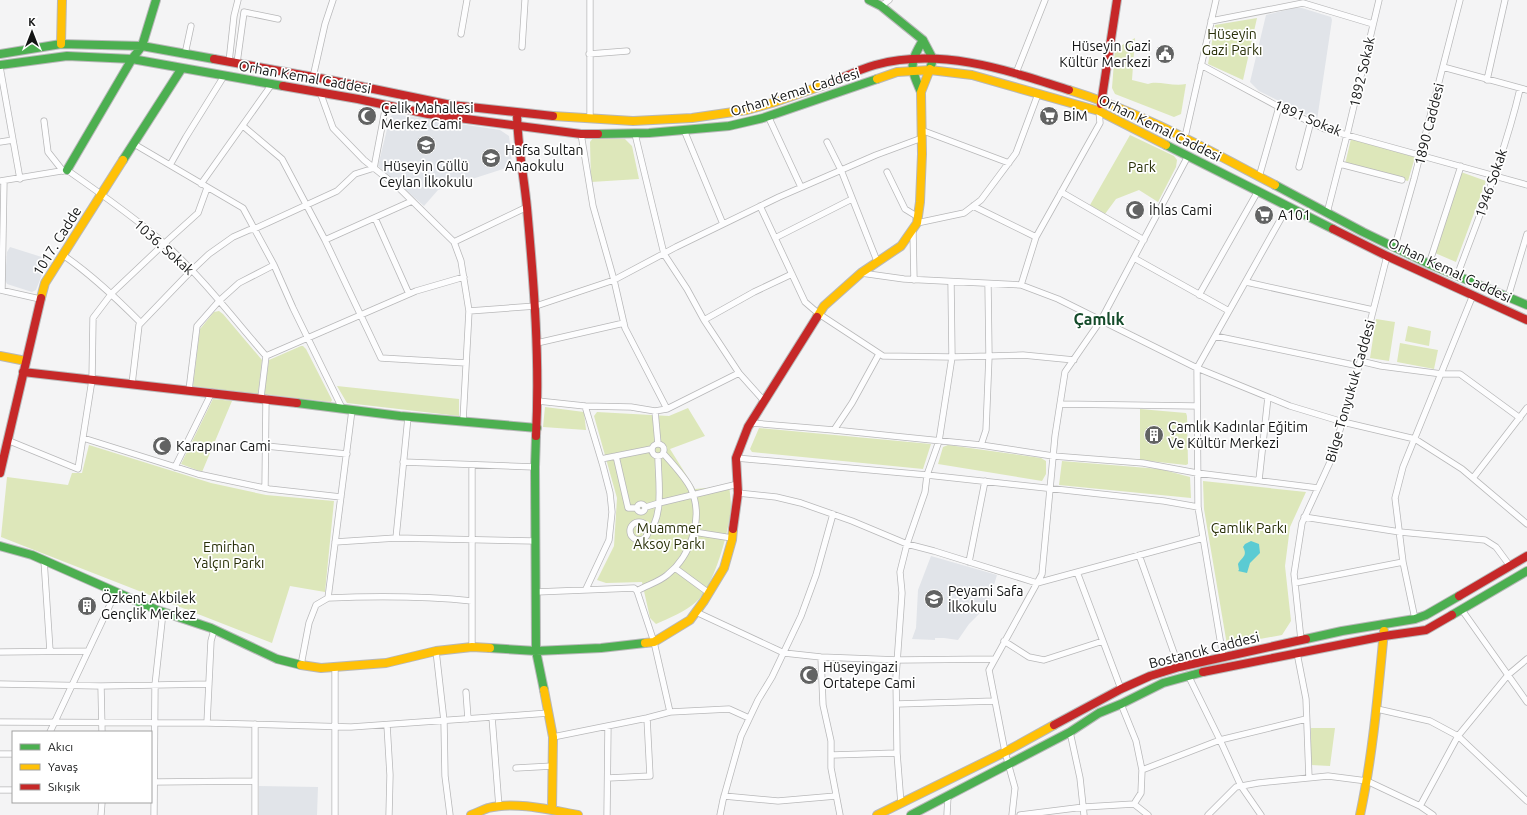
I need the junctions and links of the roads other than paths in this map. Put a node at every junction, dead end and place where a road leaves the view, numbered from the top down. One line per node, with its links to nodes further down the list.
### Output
1 (62, 0): 24 (main road)
2 (156, 0): 25 (main road)
3 (238, 0): 32 (street)
4 (333, 0): 41 (street)
5 (467, 0): 22 (street)
6 (525, 0): 26 (street)
7 (590, 0): 30 (street)
8 (869, 0): 17 (main road)
9 (889, 0): 17 (street)
10 (1045, 0): 39 (street)
11 (1116, 0): 49 (main road)
12 (1216, 0): 19 (street)
13 (1379, 0): 20 (street, 1892 Sokak)
14 (1460, 0): 37 (street, 1890 Caddesi)
15 (1505, 0): 42 (street)
16 (1289, 3): 19 (street); 20 (street)
17 (881, 6): 23 (main road)
18 (278, 18): 32 (street)
19 (1211, 21): 35 (street)
20 (1373, 24): 64 (street, 1892 Sokak)
21 (191, 26): 29 (street)
22 (461, 34)
23 (923, 40): 33 (main road); 34 (main road)
24 (61, 44): 25 (main road, Orhan Kemal Caddesi); 28 (main road, Orhan Kemal Caddesi)
25 (142, 46): 29 (main road, Orhan Kemal Caddesi); 31 (main road)
26 (522, 47)
27 (627, 51): 30 (street)
28 (0, 54)
29 (185, 54): 32 (main road, Orhan Kemal Caddesi)
30 (589, 54): 55 (street)
31 (132, 60): 36 (main road, Orhan Kemal Caddesi); 38 (main road, Orhan Kemal Caddesi); 79 (main road)
32 (233, 63): 41 (main road, Orhan Kemal Caddesi)
33 (932, 64): 34 (main road, Orhan Kemal Caddesi); 34 (main road, Orhan Kemal Caddesi); 39 (main road, Orhan Kemal Caddesi); 47 (main road); 48 (main road, Orhan Kemal Caddesi)
34 (912, 65): 47 (main road); 54 (main road, Orhan Kemal Caddesi); 55 (main road, Orhan Kemal Caddesi)
35 (1201, 65): 51 (street, 1891 Sokak); 65 (street)
36 (0, 66): 66 (street)
37 (1443, 67): 42 (street); 70 (street, 1890 Caddesi)
38 (182, 68): 40 (main road, Orhan Kemal Caddesi); 69 (main road, 1017. Cadde)
39 (1016, 73): 49 (main road, Orhan Kemal Caddesi)
40 (224, 76): 43 (main road, Orhan Kemal Caddesi); 73 (street)
41 (312, 77): 53 (main road, Orhan Kemal Caddesi)
42 (1487, 80): 44 (street)
43 (272, 84): 46 (main road, Orhan Kemal Caddesi); 58 (street)
44 (1520, 89): 45 (street); 81 (street, 1946 Sokak)
45 (1527, 90)
46 (320, 92): 50 (main road, Orhan Kemal Caddesi); 77 (street)
47 (921, 92): 63 (main road)
48 (1038, 94): 52 (main road, Orhan Kemal Caddesi); 72 (street)
49 (1102, 100): 52 (main road); 65 (main road, Orhan Kemal Caddesi)
50 (386, 105): 59 (main road, Orhan Kemal Caddesi); 77 (street)
51 (1279, 107): 57 (street, 1891 Sokak); 82 (street)
52 (1100, 111): 71 (main road, Orhan Kemal Caddesi); 91 (street)
53 (517, 112): 55 (main road, Orhan Kemal Caddesi); 59 (main road)
54 (768, 116): 60 (main road, Orhan Kemal Caddesi); 88 (street)
55 (590, 118)
56 (44, 121): 79 (street, 1036. Sokak)
57 (1311, 121): 64 (street, 1891 Sokak); 76 (street)
58 (243, 126): 86 (street); 95 (street)
59 (517, 126): 61 (main road, Orhan Kemal Caddesi); 99 (main road)
60 (684, 130): 62 (main road, Orhan Kemal Caddesi); 103 (street)
61 (581, 134): 62 (main road, Orhan Kemal Caddesi); 125 (street)
62 (636, 134): 113 (street)
63 (922, 134): 72 (street); 78 (street); 102 (main road)
64 (1347, 135): 70 (street, 1891 Sokak); 74 (street, 1892 Sokak)
65 (1185, 138): 82 (main road, Orhan Kemal Caddesi)
66 (13, 140): 67 (street); 83 (street)
67 (0, 142)
68 (827, 142): 78 (street)
69 (134, 144): 73 (street); 92 (main road, 1017. Cadde)
70 (1420, 155): 75 (street, 1891 Sokak); 112 (street, 1890 Caddesi)
71 (1188, 156): 90 (main road, Orhan Kemal Caddesi); 109 (street)
72 (1009, 163): 97 (street)
73 (170, 164): 86 (street)
74 (1340, 164): 84 (street); 100 (street, 1892 Sokak)
75 (1461, 166): 81 (street, 1891 Sokak); 118 (street)
76 (1300, 167)
77 (374, 168): 94 (street); 95 (street)
78 (841, 170): 88 (street); 93 (street)
79 (65, 171): 83 (street); 92 (street, 1036. Sokak)
80 (887, 172): 102 (street)
81 (1494, 176): 87 (street, 1891 Sokak); 123 (street, 1946 Sokak)
82 (1259, 177): 100 (main road, Orhan Kemal Caddesi)
83 (20, 179): 85 (street)
84 (1402, 180)
85 (2, 181): 131 (street)
86 (201, 184): 89 (street)
87 (1527, 185)
88 (800, 187): 96 (street)
89 (207, 188): 104 (street); 111 (street)
90 (1258, 191): 98 (main road, Orhan Kemal Caddesi); 134 (street)
91 (1061, 192): 106 (street); 109 (street)
92 (102, 194): 111 (street, 1036. Sokak); 114 (main road, 1017. Cadde)
93 (852, 199): 107 (street); 117 (street)
94 (412, 201): 101 (street); 110 (street)
95 (307, 205): 104 (street); 108 (street)
96 (760, 206): 103 (street); 107 (street)
97 (973, 206): 102 (street); 106 (street)
98 (1288, 206): 115 (main road, Orhan Kemal Caddesi); 128 (street)
99 (527, 207): 110 (street); 140 (main road)
100 (1327, 213): 112 (main road, Orhan Kemal Caddesi)
101 (375, 218): 108 (street); 133 (street)
102 (916, 222): 117 (main road); 126 (street)
103 (723, 224): 113 (street)
104 (254, 229): 119 (street); 120 (street)
105 (1527, 234): 136 (street)
106 (1036, 237): 130 (street)
107 (775, 238): 122 (street)
108 (326, 240): 145 (street)
109 (1144, 240): 116 (street)
110 (454, 242): 124 (street)
111 (164, 243): 120 (street, 1036. Sokak); 132 (street)
112 (1395, 246): 115 (main road); 118 (main road, Orhan Kemal Caddesi)
113 (664, 254): 125 (street); 146 (street)
114 (63, 255): 132 (street); 137 (main road, 1017. Cadde)
115 (1387, 256): 135 (main road, Orhan Kemal Caddesi); 141 (street, Bilge Tonyukuk Caddesi)
116 (1134, 258): 134 (street); 147 (street)
117 (877, 261): 121 (main road)
118 (1429, 264): 123 (main road, Orhan Kemal Caddesi)
119 (274, 265): 138 (street); 152 (street)
120 (192, 270): 138 (street, 1036. Sokak); 149 (street)
121 (861, 273): 126 (street); 144 (main road)
122 (792, 274): 144 (street); 146 (street)
123 (1457, 276): 136 (main road, Orhan Kemal Caddesi)
124 (464, 278): 133 (street); 142 (street)
125 (614, 280): 140 (street); 150 (street)
126 (914, 280): 127 (street)
127 (951, 282): 129 (street); 158 (street)
128 (1246, 282): 141 (street); 143 (street)
129 (988, 284): 130 (street); 157 (street)
130 (1021, 285): 147 (street)
131 (1, 290): 137 (street)
132 (112, 293): 149 (street); 167 (street)
133 (409, 294): 145 (street)
134 (1199, 294): 143 (street)
135 (1473, 295): 148 (main road, Orhan Kemal Caddesi); 166 (street)
136 (1508, 297): 139 (main road, Orhan Kemal Caddesi)
137 (40, 299): 160 (main road, 1017. Cadde)
138 (219, 301): 156 (street, 1036. Sokak); 169 (street)
139 (1527, 305)
140 (536, 306): 142 (street); 153 (main road)
141 (1373, 310): 162 (street, Bilge Tonyukuk Caddesi)
142 (469, 311): 161 (street)
143 (1229, 311): 151 (street)
144 (819, 314): 154 (street); 174 (main road)
145 (362, 315): 152 (street); 161 (street)
146 (704, 320): 165 (street)
147 (1101, 320): 159 (street); 163 (street)
148 (1527, 320)
149 (141, 323): 168 (street)
150 (624, 323): 153 (street); 180 (street)
151 (1215, 336): 162 (street); 163 (street)
152 (308, 338): 156 (street); 178 (street)
153 (537, 343): 173 (main road)
154 (879, 354): 158 (street); 189 (street)
155 (0, 356): 160 (main road)
156 (266, 356): 172 (street)
157 (989, 356): 158 (street); 159 (street); 195 (street)
158 (952, 357): 193 (street)
159 (1074, 360): 175 (street)
160 (26, 361): 164 (main road, 1017. Cadde)
161 (466, 363): 185 (street)
162 (1360, 364): 166 (street); 187 (street, Bilge Tonyukuk Caddesi)
163 (1197, 368): 171 (street); 177 (street)
164 (23, 372): 167 (main road); 192 (main road, 1017. Cadde)
165 (739, 374): 174 (street); 180 (street)
166 (1442, 374): 184 (street); 191 (street)
167 (92, 380): 168 (main road); 190 (street)
168 (132, 384): 169 (main road)
169 (189, 390): 170 (main road)
170 (212, 392): 172 (main road); 207 (street)
171 (1268, 397): 187 (street); 213 (street)
172 (263, 398): 178 (main road); 196 (street)
173 (538, 401): 176 (street); 188 (main road)
174 (764, 402): 186 (main road)
175 (1060, 404): 177 (street); 202 (street)
176 (585, 406): 182 (street); 204 (street)
177 (1197, 406): 210 (street)
178 (342, 408): 181 (main road)
179 (1527, 408): 184 (street)
180 (667, 409): 182 (street)
181 (352, 410): 183 (main road); 199 (street)
182 (655, 411): 194 (street)
183 (408, 416): 185 (main road); 205 (street)
184 (1520, 418): 212 (street)
185 (463, 421): 188 (main road)
186 (751, 422): 189 (street); 203 (main road)
187 (1343, 422): 191 (street); 218 (street, Bilge Tonyukuk Caddesi)
188 (537, 428): 208 (main road)
189 (834, 430): 193 (street)
190 (83, 438): 192 (street); 207 (street)
191 (1415, 439): 212 (street); 228 (street)
192 (7, 440): 198 (main road, 1017. Cadde)
193 (939, 441): 195 (street); 211 (street)
194 (658, 444): 197 (street); 200 (street)
195 (981, 445): 202 (street)
196 (266, 446): 199 (street); 216 (street)
197 (652, 450): 200 (street); 201 (street)
198 (2, 452): 209 (main road, 1017. Cadde)
199 (347, 454): 221 (street)
200 (660, 455): 220 (street); 222 (street)
201 (616, 456): 204 (street); 222 (street)
202 (1053, 456): 210 (street); 217 (street)
203 (736, 458): 211 (street); 215 (main road)
204 (601, 459): 249 (street)
205 (403, 462): 206 (street); 230 (street)
206 (472, 465): 208 (street); 233 (street)
207 (175, 467): 216 (street)
208 (535, 467): 234 (main road)
209 (0, 473)
210 (1197, 473): 213 (street); 223 (street)
211 (928, 475): 214 (street); 236 (street)
212 (1473, 478): 226 (street)
213 (1259, 480): 218 (street)
214 (985, 481): 217 (street); 241 (street)
215 (738, 484): 219 (main road); 220 (street)
216 (265, 488): 221 (street)
217 (1050, 488): 223 (street); 247 (street)
218 (1318, 488): 225 (street, Bilge Tonyukuk Caddesi)
219 (738, 493): 224 (street); 231 (main road)
220 (694, 496): 222 (street); 227 (street)
221 (341, 497): 235 (street)
222 (659, 503): 229 (street)
223 (1198, 507): 232 (street)
224 (832, 514): 236 (street); 273 (street)
225 (1304, 517): 228 (street); 248 (street, Bilge Tonyukuk Caddesi)
226 (1526, 521)
227 (694, 532): 231 (street); 244 (street)
228 (1400, 532): 242 (street); 243 (street)
229 (647, 534)
230 (396, 538): 233 (street); 235 (street)
231 (732, 538): 253 (main road)
232 (1203, 538): 238 (street); 276 (street)
233 (472, 541): 234 (street); 255 (street)
234 (536, 541): 252 (main road)
235 (335, 542): 254 (street)
236 (907, 544): 241 (street); 279 (street)
237 (0, 546): 240 (main road)
238 (1139, 555): 246 (street); 282 (street)
239 (1527, 556): 243 (main road, Bostancık Caddesi)
240 (44, 560): 251 (main road); 269 (street)
241 (969, 562): 247 (street)
242 (1403, 562): 248 (street); 259 (street)
243 (1510, 566): 259 (main road, Bostancık Caddesi)
244 (675, 568): 250 (street); 253 (street)
245 (1527, 571): 256 (main road, Bostancık Caddesi)
246 (1077, 572): 247 (street); 265 (street)
247 (1037, 583): 264 (street)
248 (1294, 583): 263 (street, Bilge Tonyukuk Caddesi)
249 (586, 589): 250 (street); 252 (street)
250 (638, 591): 266 (street)
251 (116, 592): 257 (main road); 270 (street)
252 (536, 592): 268 (main road)
253 (709, 593): 258 (main road)
254 (328, 598): 255 (street); 280 (street)
255 (472, 601): 267 (street)
256 (1462, 610): 262 (main road, Bostancık Caddesi); 284 (street)
257 (163, 612): 261 (main road); 288 (street)
258 (696, 612): 266 (main road); 273 (street)
259 (1414, 619): 260 (main road, Bostancık Caddesi)
260 (1384, 625): 262 (main road); 263 (main road, Bostancık Caddesi)
261 (214, 630): 280 (main road); 286 (street)
262 (1384, 636): 274 (main road, Bostancık Caddesi); 296 (main road)
263 (1301, 640): 276 (main road, Bostancık Caddesi)
264 (1004, 641): 265 (street); 277 (street)
265 (1103, 641): 290 (street)
266 (654, 642): 268 (main road); 297 (street)
267 (472, 647): 268 (main road); 271 (main road)
268 (536, 650): 298 (main road)
269 (50, 651): 270 (street); 272 (street)
270 (87, 651): 287 (street)
271 (436, 651): 281 (main road); 304 (street)
272 (0, 652)
273 (784, 653): 275 (street); 301 (street)
274 (1298, 653): 283 (main road, Bostancık Caddesi); 303 (street)
275 (821, 657): 279 (street); 324 (street)
276 (1223, 657): 282 (main road, Bostancık Caddesi)
277 (995, 659): 279 (street); 292 (street)
278 (1527, 659): 284 (street)
279 (898, 660): 294 (street)
280 (301, 665): 281 (main road)
281 (335, 667): 313 (street)
282 (1179, 667): 290 (main road, Bostancık Caddesi)
283 (1188, 675): 295 (main road, Bostancık Caddesi); 319 (street)
284 (1508, 675): 293 (street); 317 (street)
285 (0, 684): 287 (street)
286 (208, 684): 288 (street); 309 (street)
287 (71, 685): 289 (street); 306 (street)
288 (156, 685): 289 (street); 308 (street)
289 (101, 686): 307 (street)
290 (1121, 689): 320 (main road, Bostancık Caddesi)
291 (466, 692): 302 (street)
292 (995, 700): 294 (street); 320 (street)
293 (1527, 702)
294 (897, 704): 321 (street)
295 (1121, 704): 316 (main road, Bostancık Caddesi); 329 (street)
296 (1377, 709): 317 (street); 333 (main road)
297 (670, 712): 300 (street); 301 (street)
298 (549, 713): 299 (street); 318 (main road)
299 (492, 717): 302 (street); 347 (street)
300 (647, 718): 312 (street); 330 (street)
301 (749, 718): 340 (street)
302 (468, 719): 304 (street)
303 (1306, 719): 319 (street); 331 (street)
304 (444, 721): 311 (street); 355 (street)
305 (0, 722): 306 (street)
306 (54, 723): 307 (street); 314 (street)
307 (102, 723): 308 (street); 315 (street)
308 (155, 723): 309 (street); 325 (street)
309 (207, 723): 310 (street)
310 (255, 724): 313 (street); 332 (street)
311 (387, 725): 313 (street); 354 (street)
312 (608, 726): 318 (street); 330 (street)
313 (335, 727): 353 (street)
314 (50, 731)
315 (102, 731)
316 (1070, 732): 326 (main road, Bostancık Caddesi); 348 (street)
317 (1458, 736): 342 (street); 346 (street)
318 (553, 737): 327 (main road)
319 (1220, 740): 329 (street); 335 (street)
320 (1005, 752): 326 (street); 344 (main road, Bostancık Caddesi)
321 (897, 753): 324 (street); 344 (street)
322 (0, 754): 323 (street)
323 (12, 754)
324 (832, 755): 341 (street)
325 (153, 765): 334 (street)
326 (1009, 765): 339 (main road, Bostancık Caddesi); 364 (street)
327 (553, 766): 328 (street); 349 (main road)
328 (516, 768)
329 (1142, 770): 345 (street)
330 (608, 778): 358 (street)
331 (1309, 778): 333 (street); 335 (street)
332 (255, 780): 334 (street); 352 (street)
333 (1367, 781): 346 (street); 370 (main road)
334 (154, 782): 338 (street)
335 (1241, 786): 368 (street); 369 (street)
336 (0, 790): 337 (street)
337 (12, 790)
338 (152, 792): 351 (street)
339 (948, 795): 362 (main road, Bostancık Caddesi); 363 (street)
340 (724, 796): 341 (street); 359 (street)
341 (836, 796): 360 (street)
342 (1527, 801)
343 (102, 803): 350 (street)
344 (901, 804): 361 (main road, Bostancık Caddesi)
345 (1134, 804): 348 (street); 367 (street)
346 (1420, 806): 371 (street)
347 (499, 807): 349 (main road); 356 (main road)
348 (1084, 807): 365 (street); 366 (street)
349 (552, 810): 357 (main road)
350 (101, 815)
351 (154, 815)
352 (255, 815)
353 (334, 815)
354 (389, 815)
355 (450, 815)
356 (471, 815)
357 (578, 815)
358 (607, 815)
359 (720, 815)
360 (840, 815)
361 (877, 815)
362 (911, 815)
363 (947, 815)
364 (1012, 815)
365 (1020, 815)
366 (1084, 815)
367 (1148, 815)
368 (1208, 815)
369 (1261, 815)
370 (1360, 815)
371 (1433, 815)

